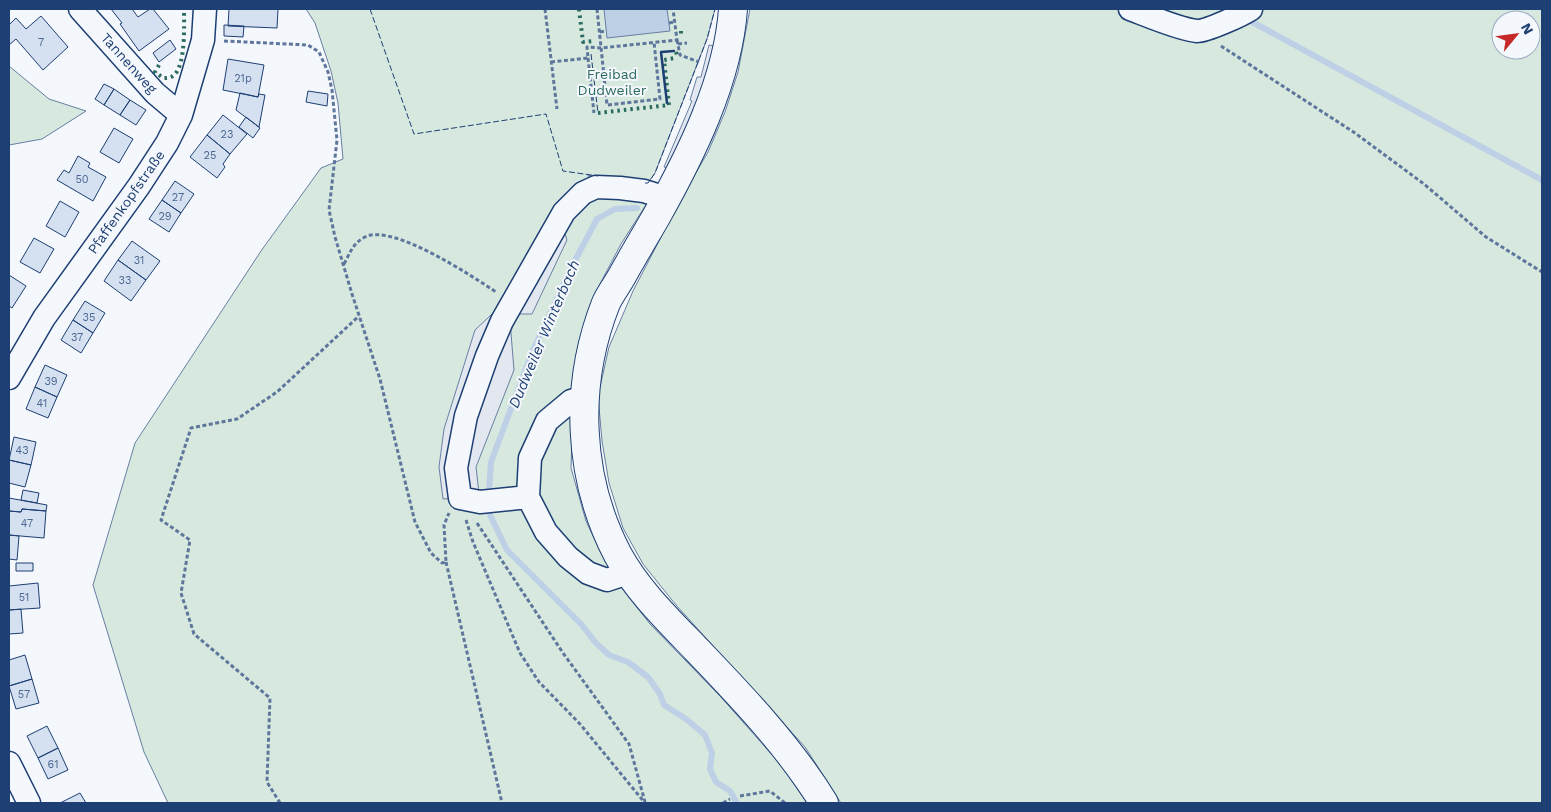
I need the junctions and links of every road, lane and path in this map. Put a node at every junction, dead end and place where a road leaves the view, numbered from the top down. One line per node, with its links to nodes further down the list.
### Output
1 (80, 9): 25 (street, Tannenweg)
2 (204, 9): 14 (street, Pfaffenkopfstraße)
3 (545, 9): 21 (path)
4 (597, 9): 13 (path)
5 (673, 9): 9 (path)
6 (733, 9): 26 (main road)
7 (1130, 9): 12 (street)
8 (1251, 9): 12 (street)
9 (675, 22): 10 (path); 15 (path)
10 (669, 23)
11 (606, 31): 13 (path)
12 (1198, 31): 28 (path)
13 (600, 32): 19 (path)
14 (203, 40): 25 (street, Pfaffenkopfstraße); 27 (path)
15 (677, 40): 16 (path); 18 (path)
16 (654, 42): 19 (path); 19 (path)
17 (687, 43): 18 (path)
18 (677, 44): 22 (path)
19 (601, 48): 20 (path)
20 (588, 58): 21 (path); 24 (path)
21 (551, 62): 23 (path)
22 (698, 62)
23 (557, 108)
24 (594, 113)
25 (181, 115): 31 (street, Pfaffenkopfstraße)
26 (666, 198): 29 (street); 32 (main road)
27 (343, 264): 29 (path); 30 (path)
28 (1542, 272)
29 (510, 308): 34 (street)
30 (359, 316): 35 (path); 41 (path)
31 (9, 378)
32 (584, 397): 33 (street); 36 (main road)
33 (528, 497): 34 (street); 36 (street)
34 (460, 498): 35 (path); 43 (path); 43 (path)
35 (446, 562): 42 (path)
36 (628, 573): 46 (main road)
37 (9, 763): 40 (street)
38 (740, 796): 45 (path)
39 (730, 799): 44 (path)
40 (30, 803)
41 (280, 803)
42 (502, 803)
43 (645, 803)
44 (723, 803)
45 (785, 803)
46 (824, 803)

